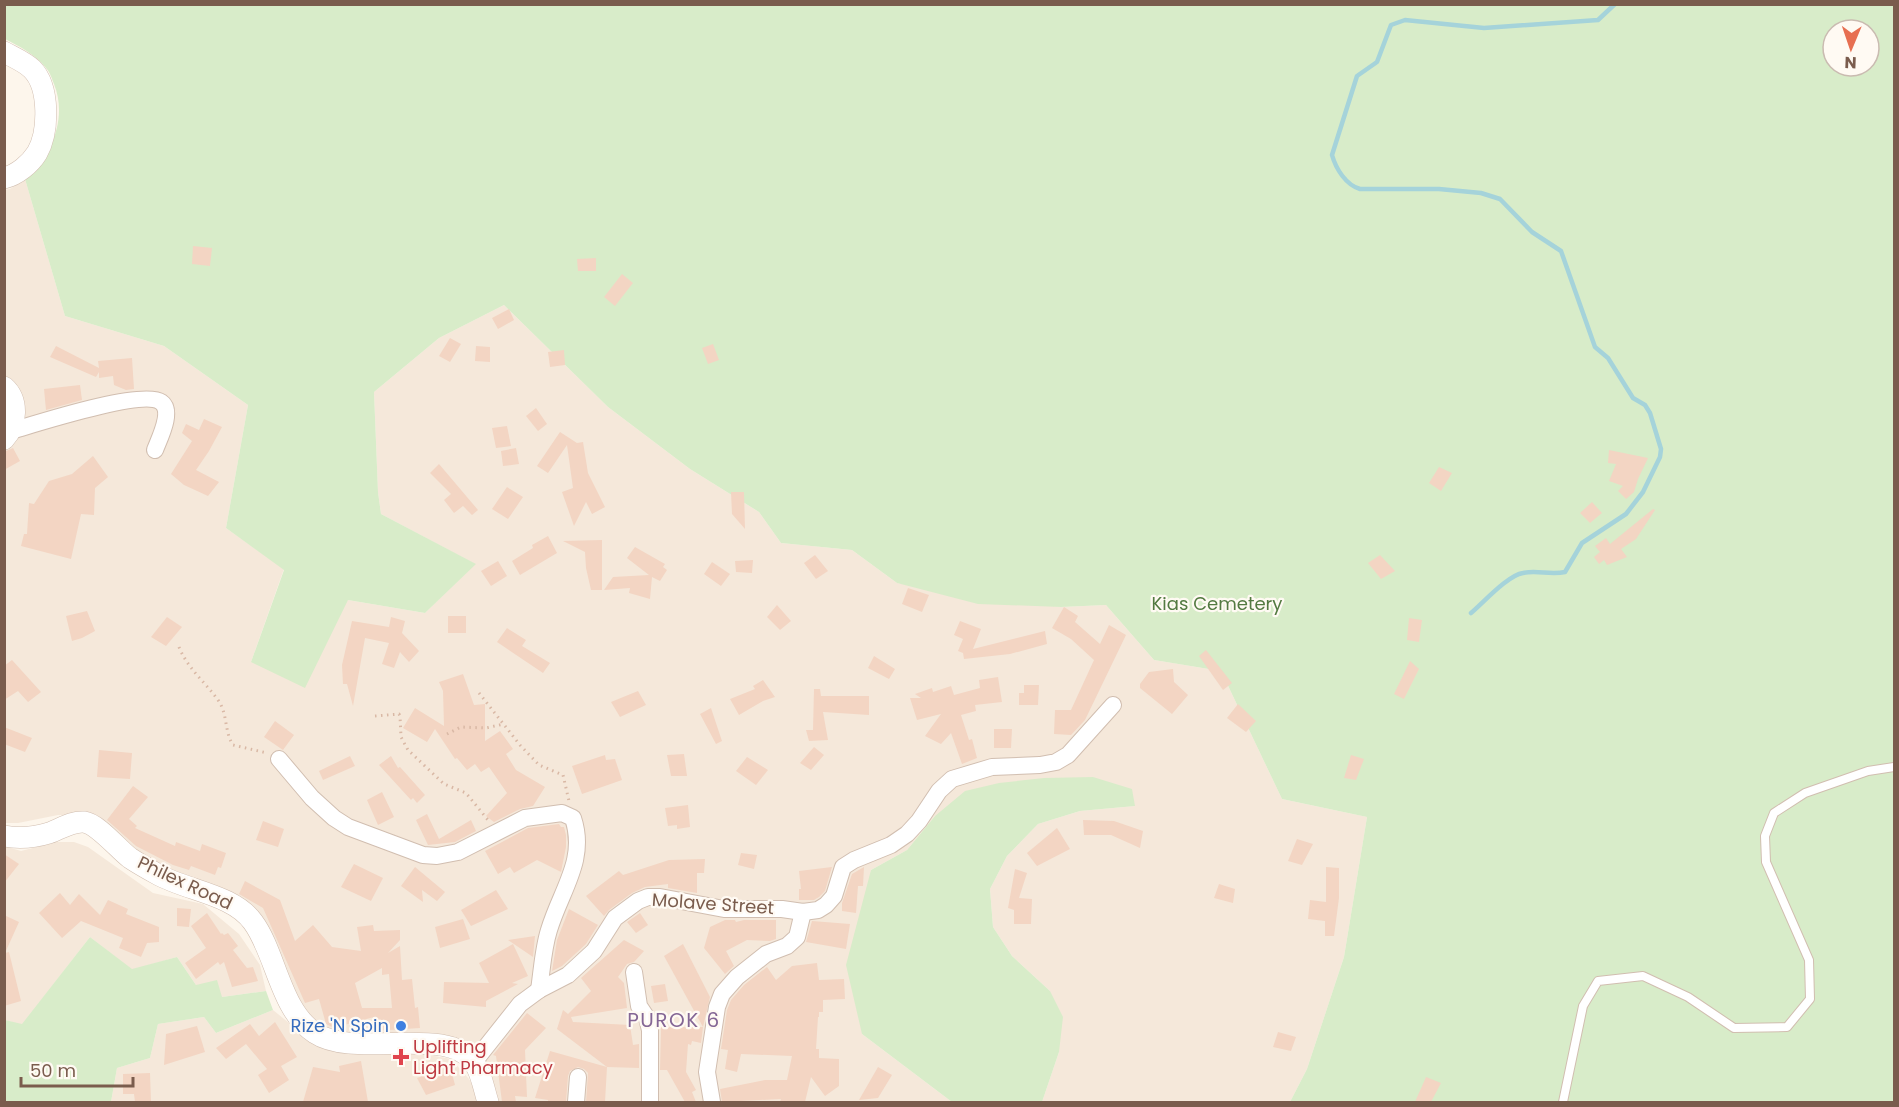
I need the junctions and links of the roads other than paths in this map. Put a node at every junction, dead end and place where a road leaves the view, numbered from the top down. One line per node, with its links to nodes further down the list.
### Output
1 (4, 52): 2 (street)
2 (4, 178)
3 (4, 387): 4 (street)
4 (8, 435): 5 (street)
5 (155, 450)
6 (1113, 705): 10 (street, Molave Street)
7 (279, 759): 12 (street)
8 (1894, 767): 19 (lane)
9 (4, 836): 13 (street, Philex Road)
10 (803, 912): 12 (street, Molave Street); 18 (street)
11 (634, 972): 17 (street)
12 (538, 990): 13 (street, Molave Street)
13 (474, 1062): 15 (street)
14 (578, 1077): 16 (street)
15 (488, 1102)
16 (576, 1102)
17 (650, 1102)
18 (712, 1102)
19 (1563, 1102)

